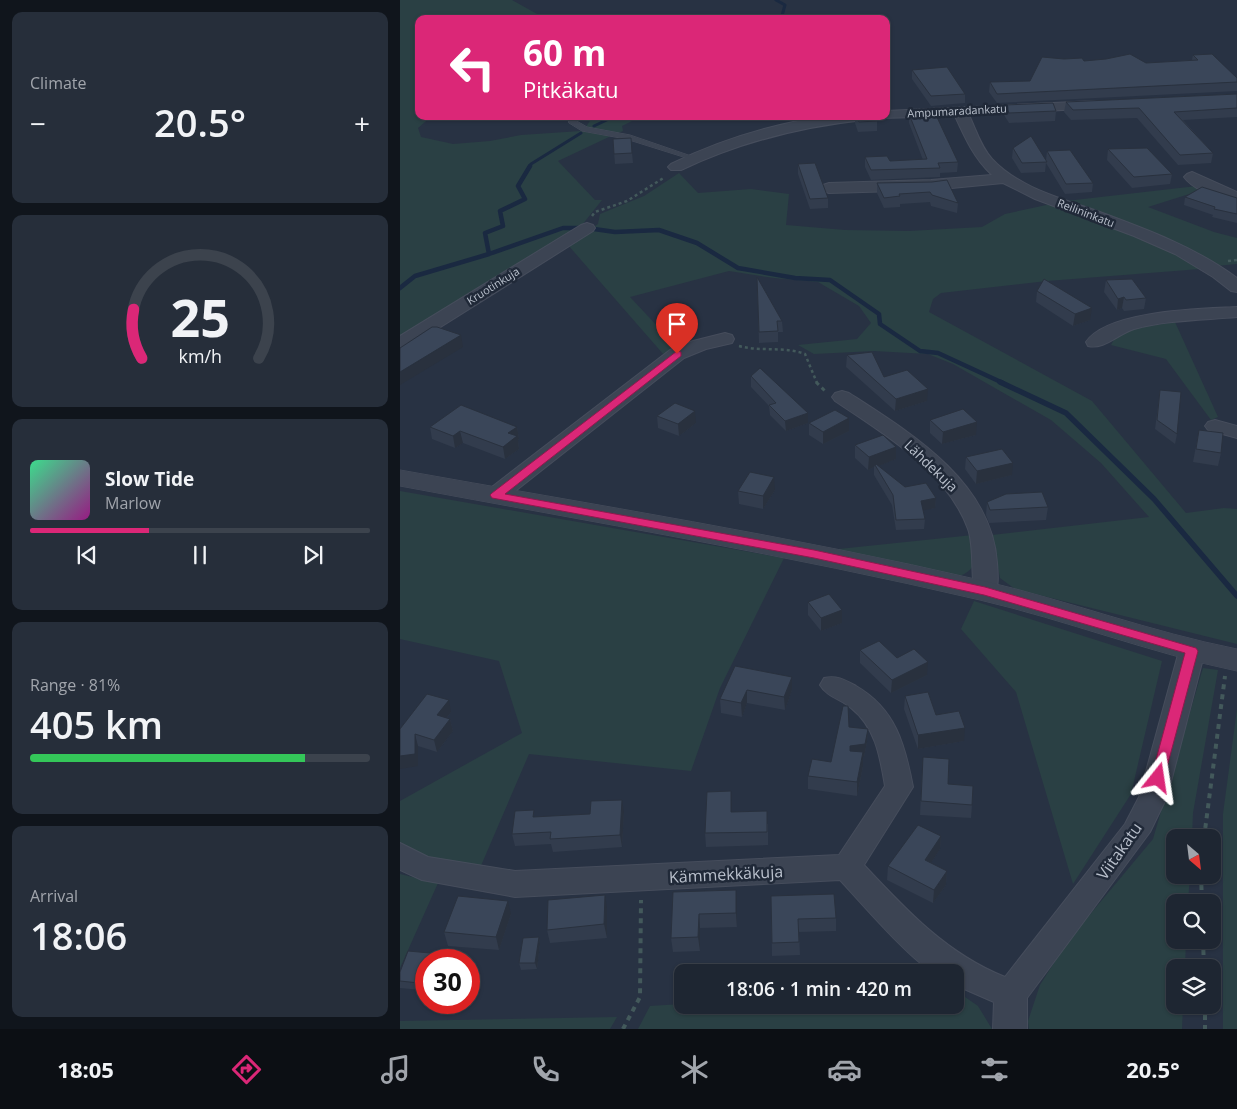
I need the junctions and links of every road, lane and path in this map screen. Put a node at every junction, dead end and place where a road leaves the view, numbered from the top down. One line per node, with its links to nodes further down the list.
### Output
1 (1109, 104): 2 (street, Ampumaradankatu)
2 (960, 112): 3 (street, Ampumaradankatu); 9 (street, Reilininkatu)
3 (890, 114)
4 (572, 120): 6 (lane)
5 (832, 120): 6 (street)
6 (693, 158): 7 (street)
7 (676, 167): 12 (path)
8 (1192, 176): 11 (street)
9 (1005, 178): 10 (street); 13 (street, Reilininkatu)
10 (829, 188)
11 (1237, 198)
12 (587, 228): 17 (street, Kruotinkuja)
13 (1237, 287)
14 (1237, 312): 16 (street)
15 (725, 339): 18 (path); 22 (street)
16 (1095, 342)
17 (400, 344)
18 (842, 398): 23 (street, Lähdekuja)
19 (1215, 426): 20 (street)
20 (1237, 432)
21 (400, 478): 22 (street)
22 (496, 495): 23 (street)
23 (985, 591): 24 (street)
24 (1192, 651): 25 (street); 31 (street, Viitakatu)
25 (1232, 659): 27 (path)
26 (832, 685): 29 (street)
27 (1205, 829)
28 (400, 855): 30 (street, Kämmekkäkuja)
29 (847, 867): 30 (street, Kämmekkäkuja); 31 (street)
30 (641, 879): 33 (path)
31 (1011, 994): 34 (street)
32 (1205, 1014): 35 (path)
33 (623, 1029)
34 (1010, 1029)
35 (1205, 1029)

